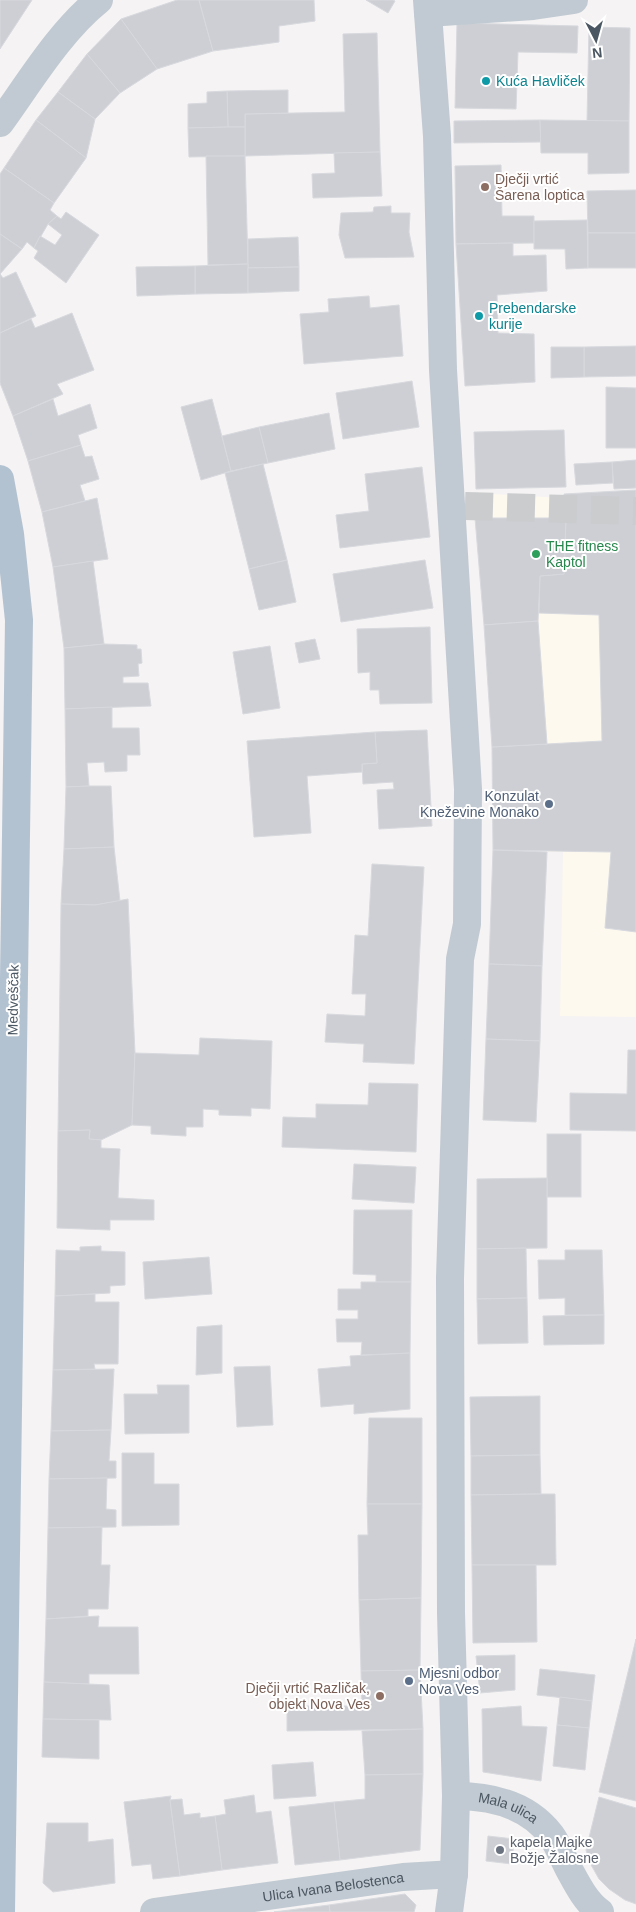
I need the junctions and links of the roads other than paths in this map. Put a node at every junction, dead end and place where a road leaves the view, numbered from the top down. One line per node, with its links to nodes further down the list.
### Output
1 (99, 0): 4 (street)
2 (574, 0): 3 (street)
3 (428, 6): 6 (street)
4 (0, 123)
5 (0, 479): 8 (main road, Medveščak)
6 (456, 1796): 7 (street); 11 (street, Mala ulica)
7 (454, 1874): 9 (street, Ulica Ivana Belostenca); 10 (street)
8 (1, 1912)
9 (154, 1912)
10 (448, 1912)
11 (600, 1912)

